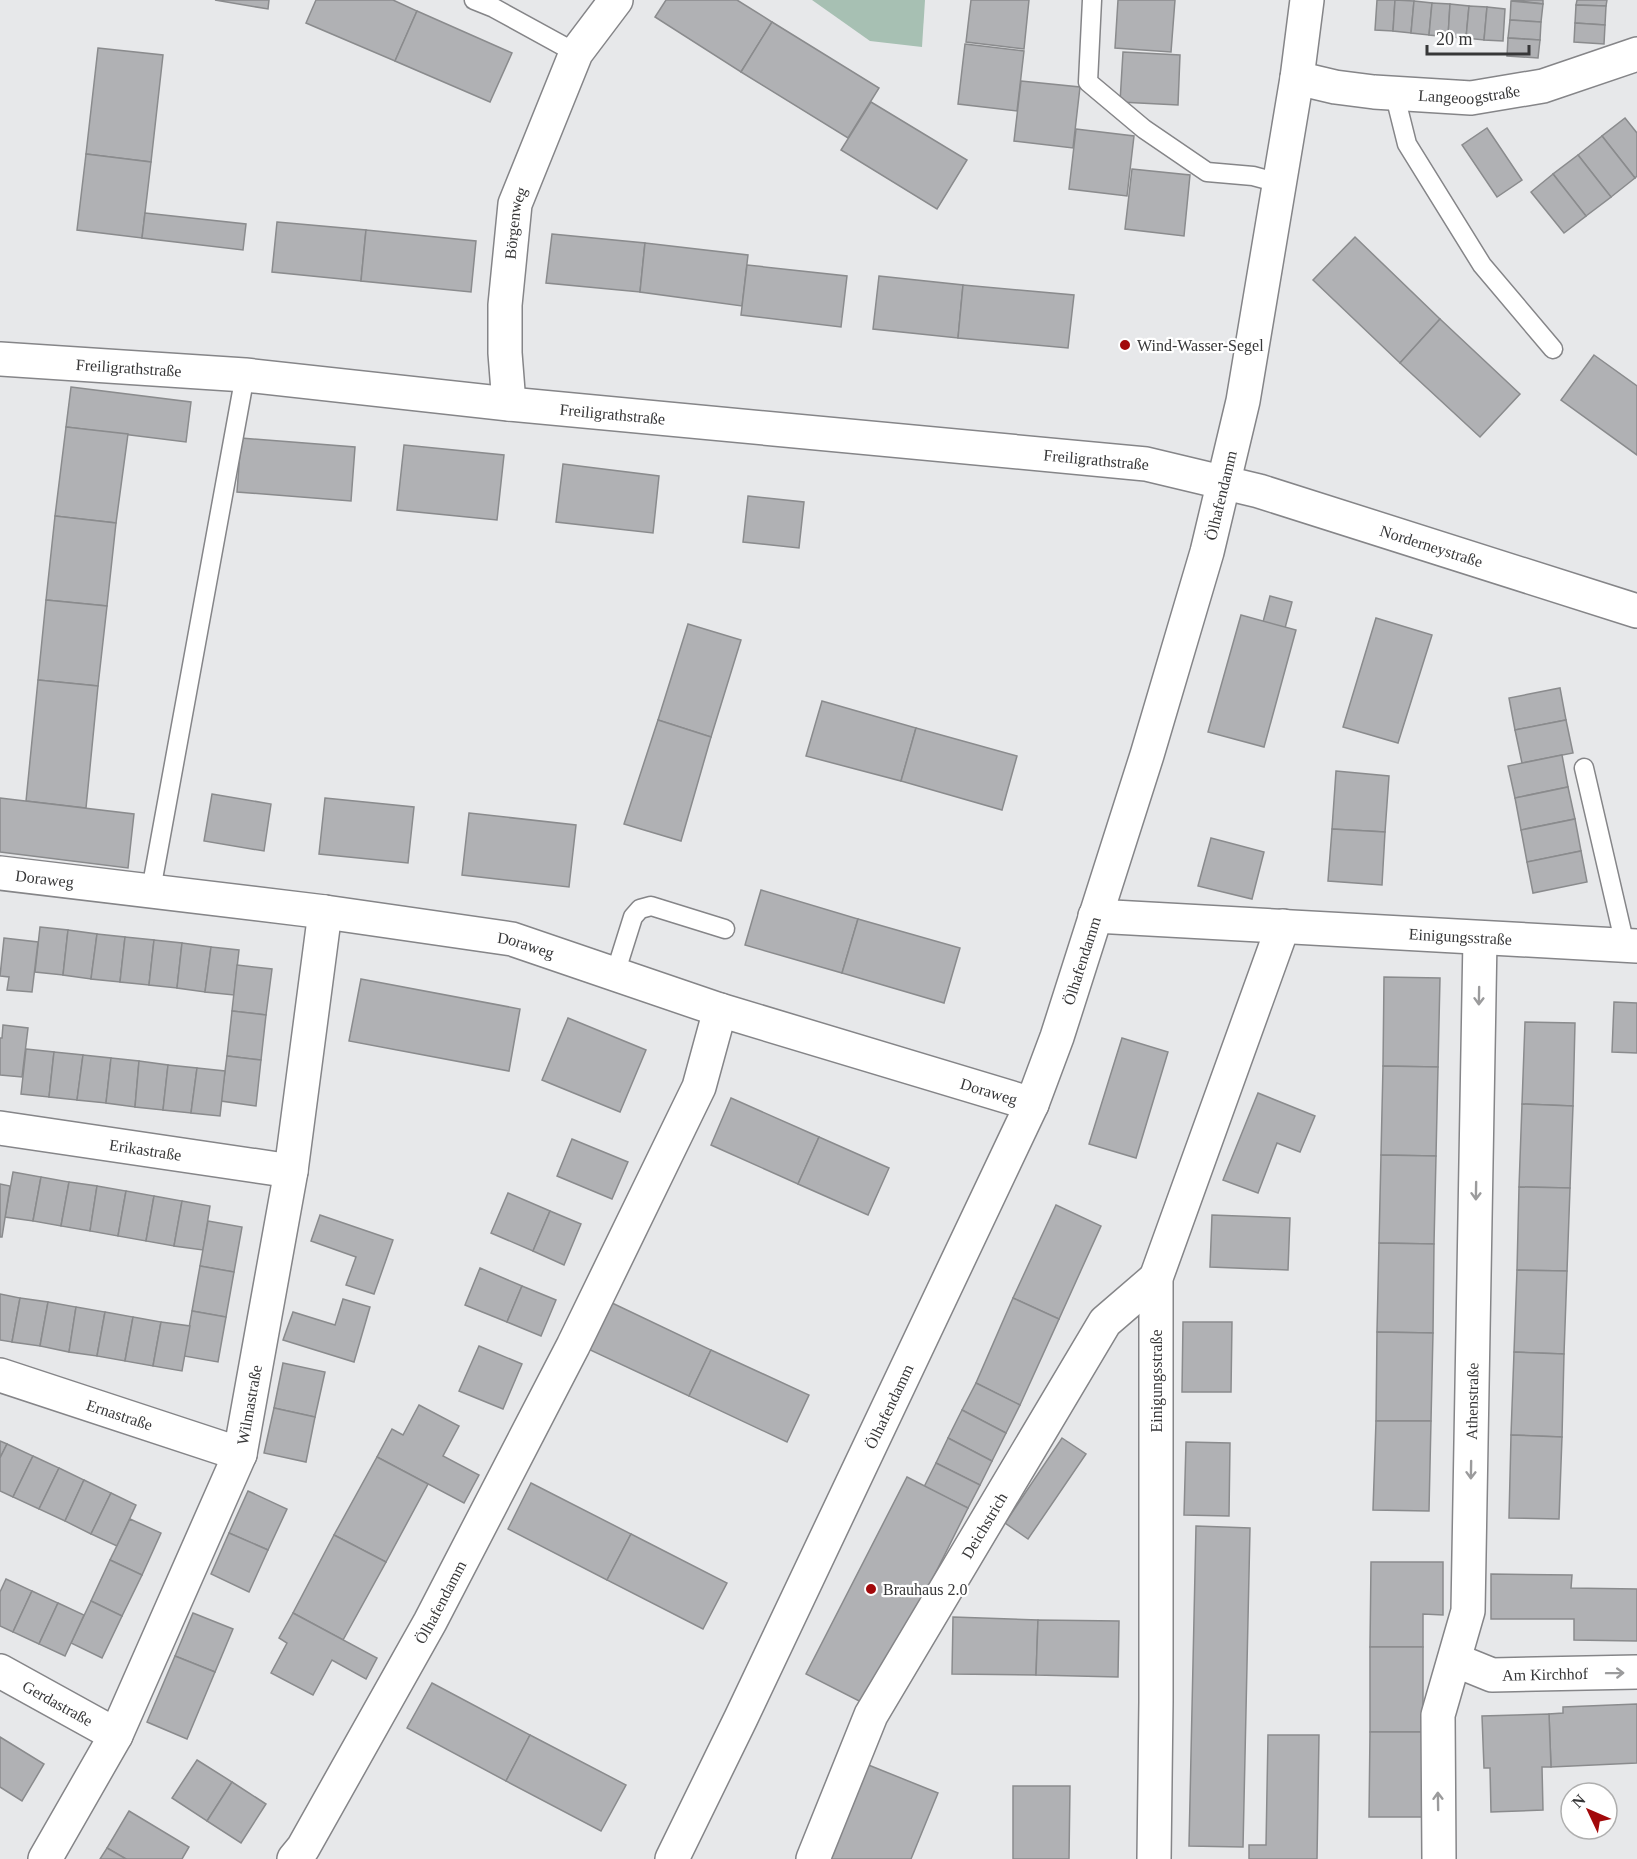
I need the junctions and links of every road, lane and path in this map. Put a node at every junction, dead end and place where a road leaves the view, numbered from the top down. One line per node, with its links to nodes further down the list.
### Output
1 (474, 0): 5 (lane)
2 (616, 0): 5 (street, Börgenweg)
3 (1092, 0): 9 (lane)
4 (1307, 0): 7 (street, Ölhafendamm)
5 (576, 52): 13 (street, Börgenweg)
6 (1637, 54): 8 (street, Langeoogstraße)
7 (1297, 78): 8 (street, Langeoogstraße); 9 (street, Ölhafendamm)
8 (1394, 92): 10 (lane)
9 (1280, 183): 14 (street, Ölhafendamm)
10 (1553, 349)
11 (0, 359): 12 (street, Freiligrathstraße)
12 (245, 375): 13 (street, Freiligrathstraße); 18 (lane)
13 (509, 404): 14 (street, Freiligrathstraße)
14 (1224, 482): 15 (street, Norderneystraße); 20 (street, Ölhafendamm)
15 (1637, 611)
16 (1584, 768): 24 (lane)
17 (0, 873): 18 (street, Doraweg)
18 (151, 890): 19 (street, Doraweg)
19 (325, 912): 25 (street, Doraweg); 29 (street, Wilmastraße)
20 (1095, 916): 21 (street, Einigungsstraße); 27 (street, Ölhafendamm)
21 (1283, 926): 23 (street, Einigungsstraße); 30 (street, Einigungsstraße)
22 (725, 928): 25 (lane)
23 (1480, 938): 24 (street, Einigungsstraße); 33 (street, Athenstraße, one-way to 33)
24 (1631, 946)
25 (615, 974): 26 (street, Doraweg)
26 (720, 1010): 27 (street, Doraweg); 38 (street, Ölhafendamm)
27 (1032, 1104): 39 (street, Ölhafendamm)
28 (0, 1128): 29 (street, Erikastraße)
29 (291, 1171): 32 (street, Wilmastraße)
30 (1156, 1278): 40 (street, Deichstrich); 41 (street, Einigungsstraße)
31 (0, 1375): 32 (street, Ernastraße)
32 (240, 1454): 36 (street, Wilmastraße)
33 (1455, 1660): 35 (street, Am Kirchhof, one-way to 35); 42 (street, Athenstraße, one-way to 33)
34 (0, 1671): 36 (street, Gerdastraße)
35 (1637, 1672)
36 (116, 1735): 37 (street, Wilmastraße)
37 (45, 1859)
38 (294, 1859)
39 (672, 1859)
40 (813, 1859)
41 (1154, 1859)
42 (1439, 1859)

